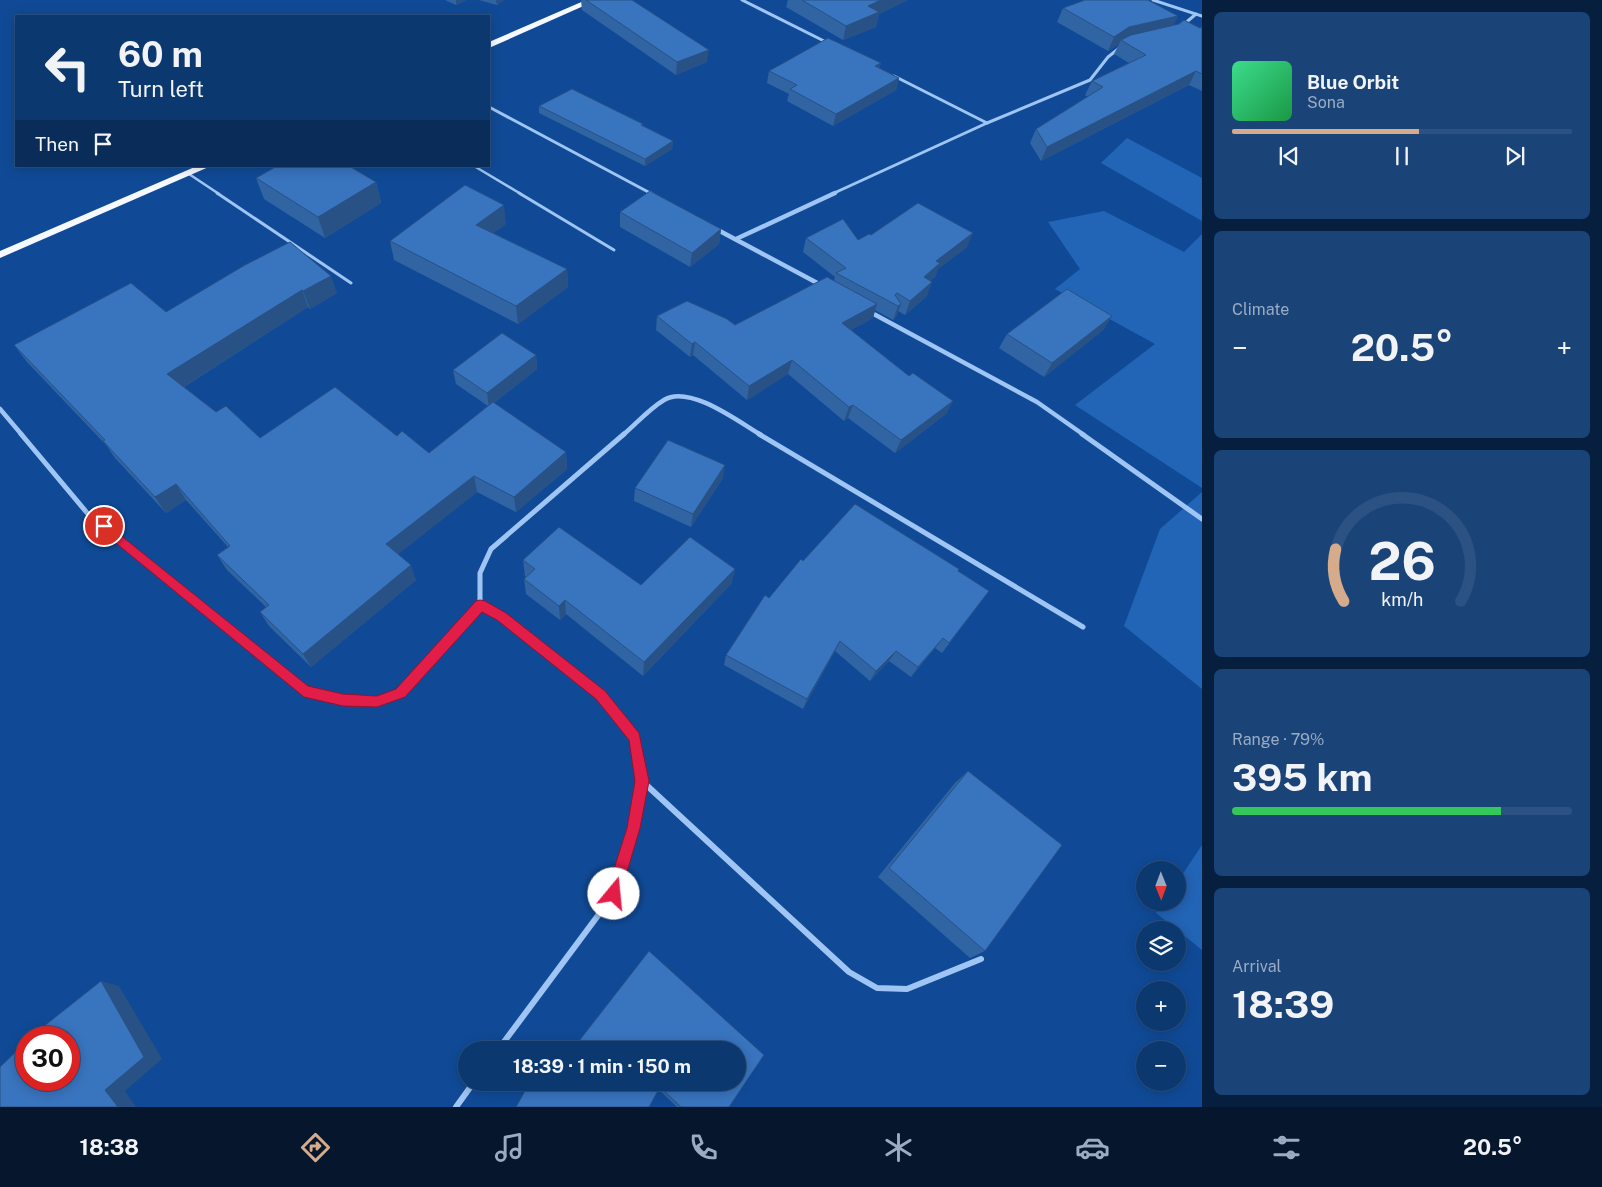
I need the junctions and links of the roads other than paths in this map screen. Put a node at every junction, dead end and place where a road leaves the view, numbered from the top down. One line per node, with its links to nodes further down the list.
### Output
1 (593, 0): 9 (highway)
2 (742, 0): 7 (street)
3 (1153, 0): 4 (street)
4 (1196, 14): 5 (street); 6 (street)
5 (1202, 16)
6 (1177, 29)
7 (829, 44)
8 (1131, 44): 12 (street)
9 (490, 45)
10 (891, 75): 12 (street)
11 (490, 108): 16 (street)
12 (987, 123): 18 (street)
13 (204, 167): 15 (highway)
14 (476, 167): 19 (lane)
15 (189, 174): 20 (highway); 21 (lane)
16 (656, 197)
17 (709, 225): 18 (street)
18 (736, 239): 22 (street)
19 (614, 250)
20 (0, 255)
21 (351, 283)
22 (822, 286)
23 (866, 310): 25 (street)
24 (0, 409): 26 (street)
25 (1202, 519)
26 (480, 605): 27 (street); 28 (street)
27 (1083, 626)
28 (642, 781): 29 (street); 30 (street)
29 (981, 959)
30 (505, 1041)
31 (468, 1091): 32 (street)
32 (456, 1107)

